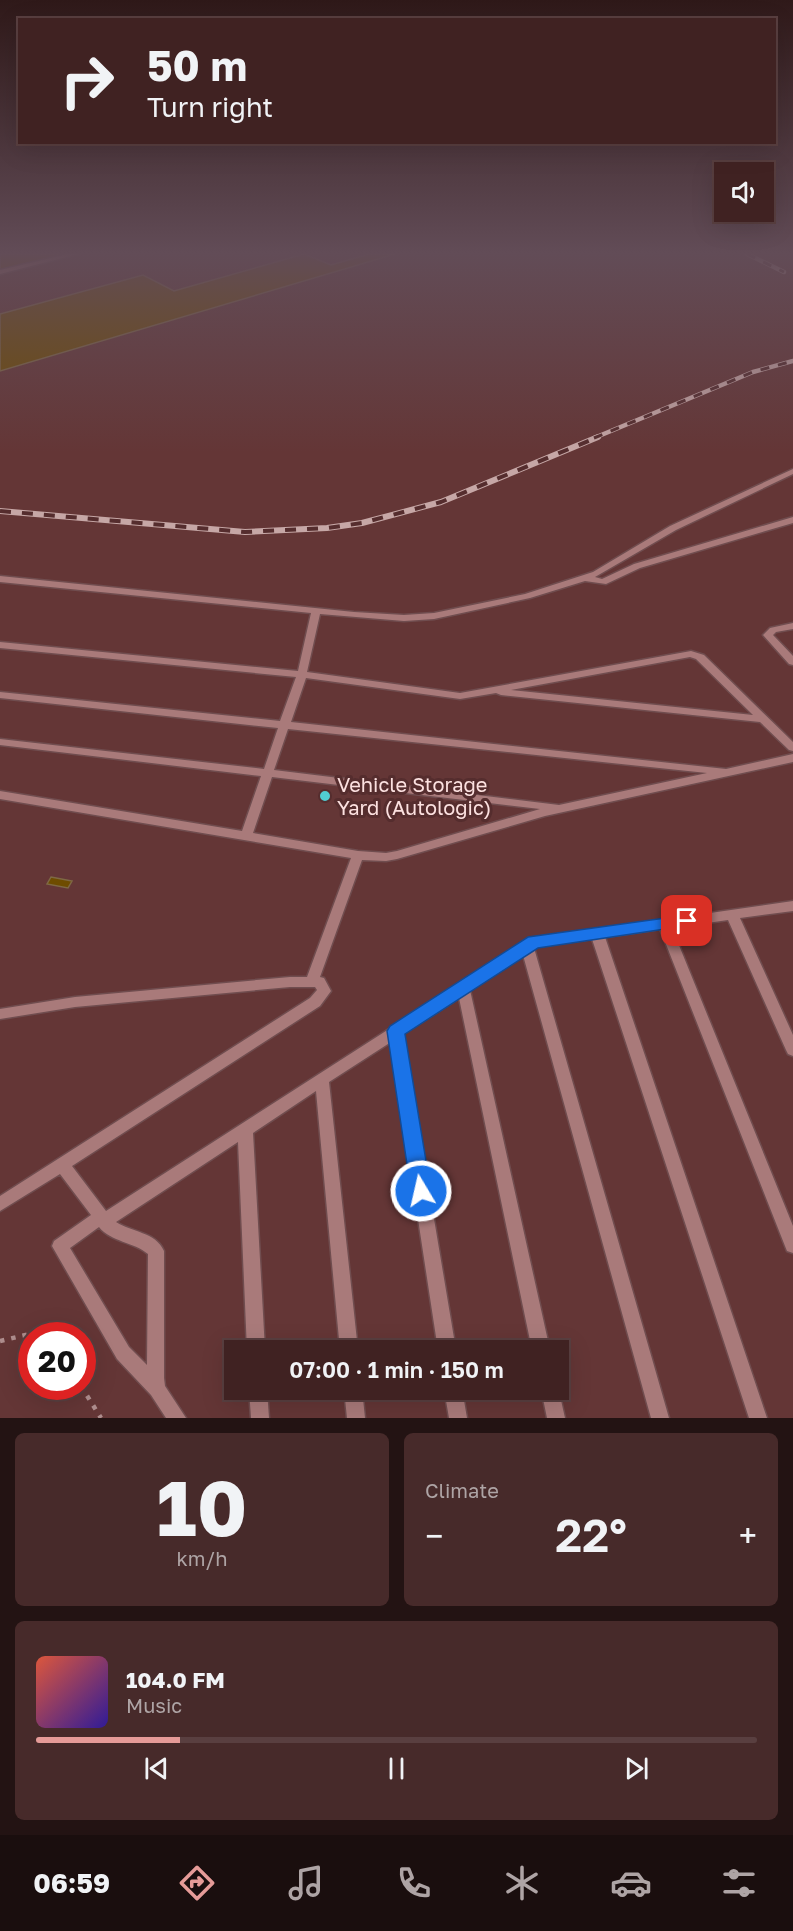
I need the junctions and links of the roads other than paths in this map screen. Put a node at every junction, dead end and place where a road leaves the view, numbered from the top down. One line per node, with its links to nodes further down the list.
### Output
1 (793, 471): 3 (lane)
2 (793, 520): 3 (lane)
3 (585, 578): 5 (lane)
4 (0, 579): 5 (lane)
5 (316, 612): 9 (lane)
6 (793, 626): 8 (lane)
7 (0, 645): 9 (lane)
8 (793, 662)
9 (302, 674): 10 (lane); 13 (lane)
10 (489, 691): 12 (lane); 12 (lane)
11 (0, 694): 13 (lane)
12 (764, 719): 15 (lane)
13 (285, 724): 17 (lane); 18 (lane)
14 (0, 742): 17 (lane)
15 (793, 748)
16 (793, 758): 18 (lane)
17 (268, 772): 20 (lane); 21 (lane)
18 (731, 772): 20 (lane)
19 (0, 795): 21 (lane)
20 (564, 808): 22 (lane)
21 (246, 836): 22 (lane)
22 (358, 855): 28 (lane)
23 (793, 906): 24 (lane)
24 (732, 914): 25 (lane); 32 (lane)
25 (664, 924): 26 (lane); 38 (lane)
26 (597, 933): 27 (lane); 54 (lane)
27 (527, 946): 29 (lane); 53 (lane)
28 (312, 981): 30 (lane); 35 (lane)
29 (463, 987): 31 (lane); 42 (lane)
30 (0, 1014)
31 (396, 1031): 33 (lane); 41 (lane)
32 (793, 1050)
33 (322, 1079): 34 (lane); 40 (lane)
34 (245, 1129): 37 (lane); 39 (lane)
35 (62, 1164): 36 (lane); 37 (lane)
36 (0, 1204)
37 (103, 1219): 43 (lane); 43 (lane)
38 (793, 1246)
39 (256, 1340)
40 (348, 1340)
41 (445, 1340)
42 (539, 1340)
43 (157, 1389): 48 (lane)
44 (259, 1400): 49 (lane)
45 (354, 1400): 50 (lane)
46 (455, 1400): 51 (lane)
47 (552, 1400): 52 (lane)
48 (177, 1418)
49 (260, 1418)
50 (356, 1418)
51 (458, 1418)
52 (556, 1418)
53 (660, 1418)
54 (758, 1418)

